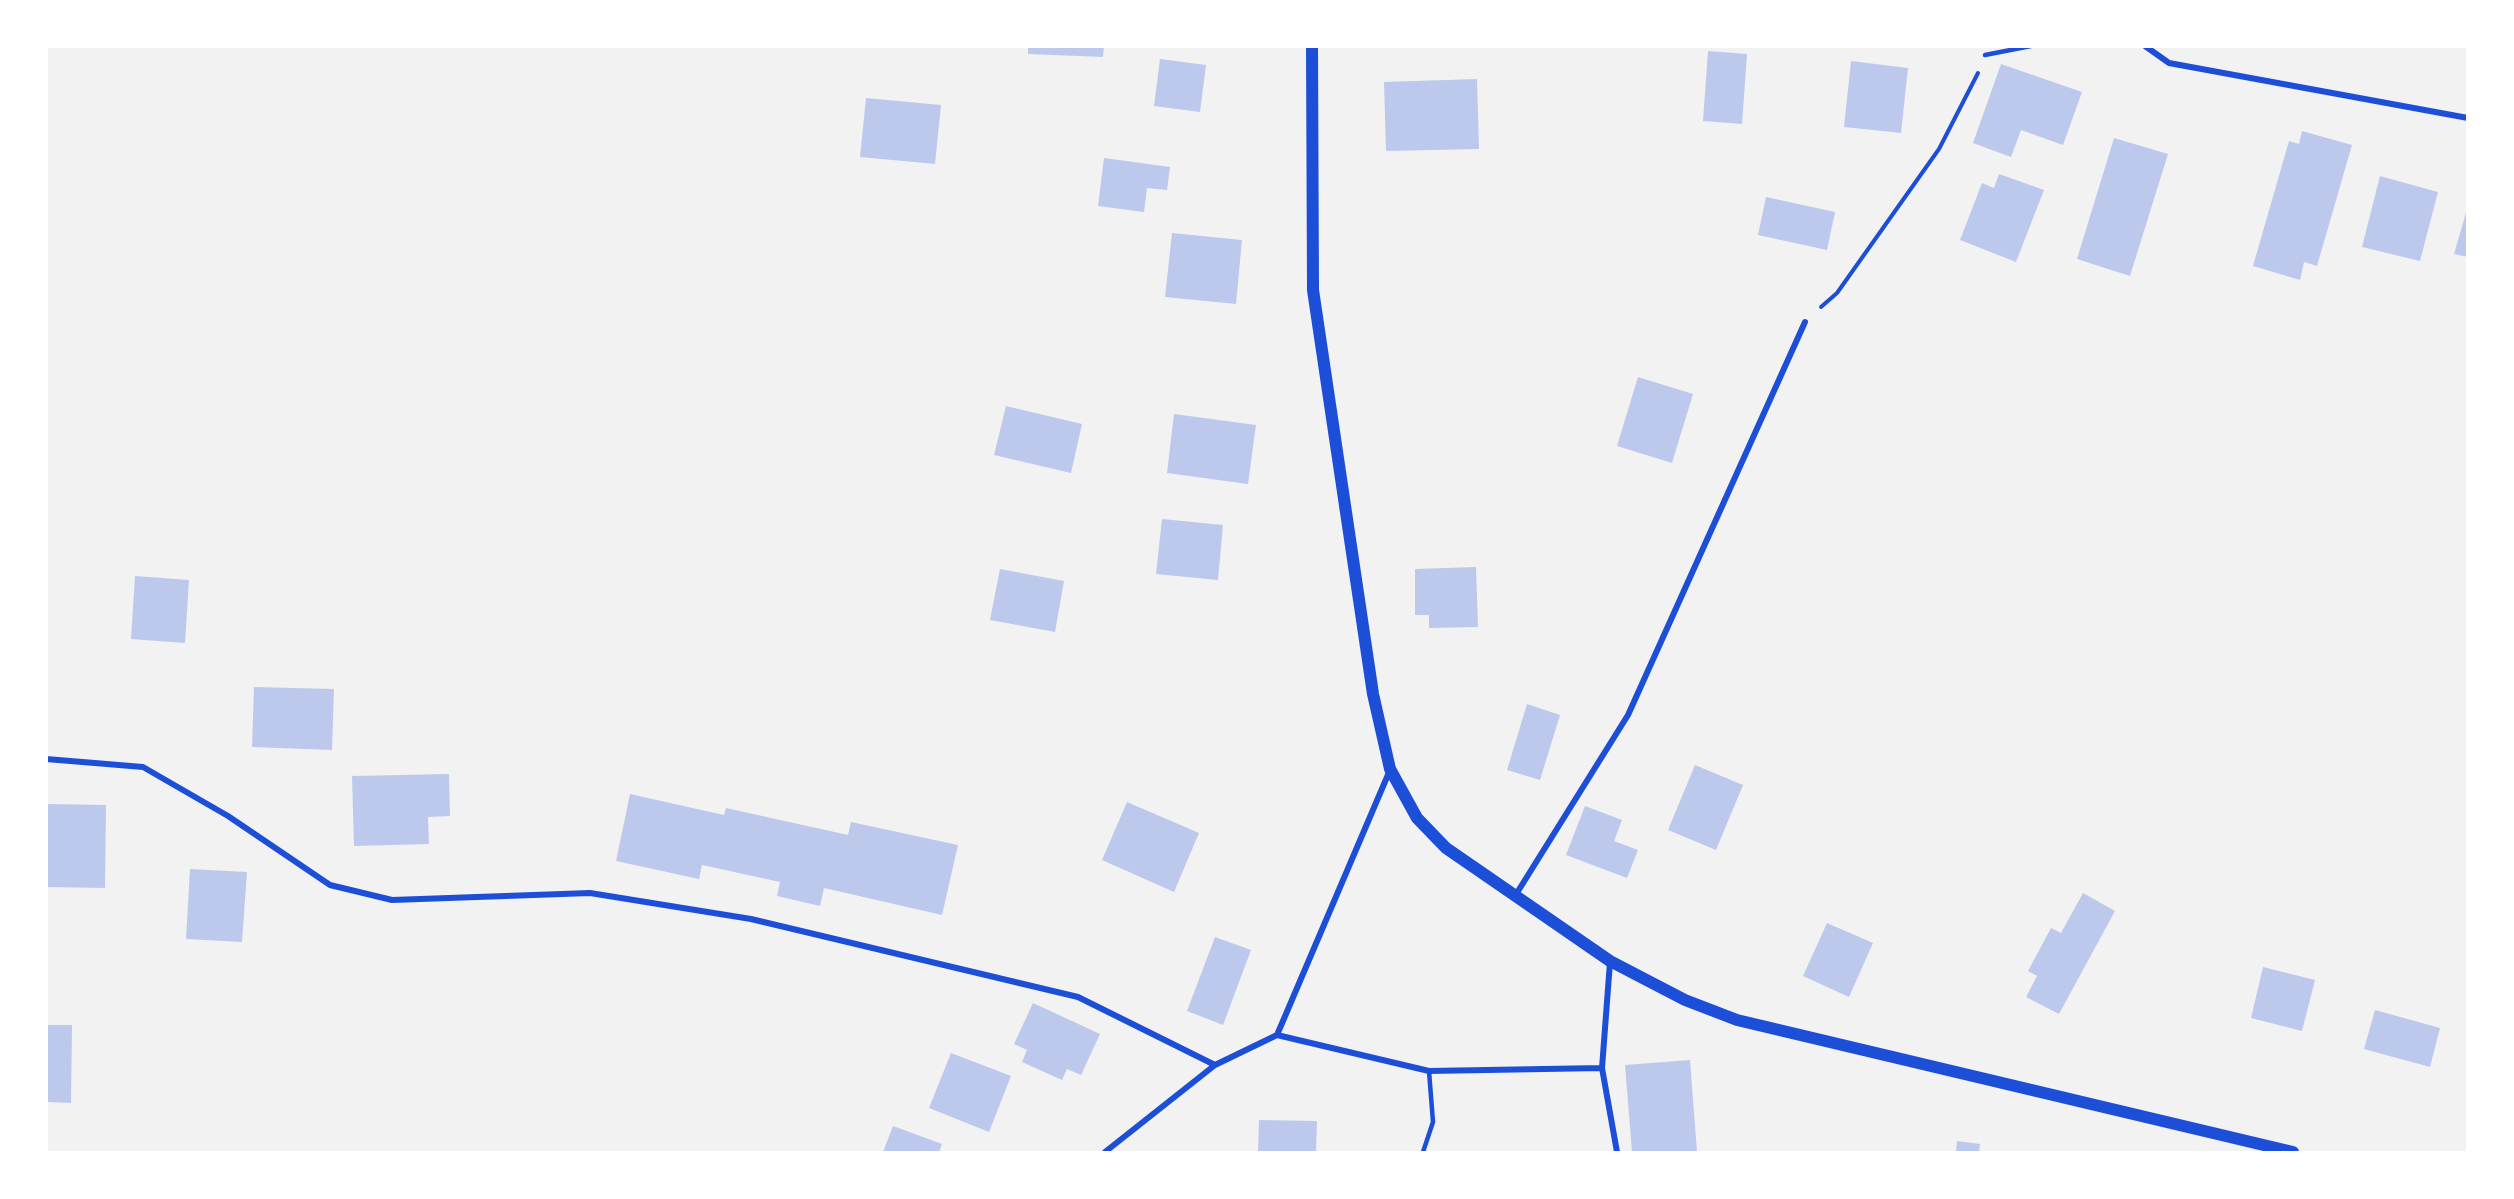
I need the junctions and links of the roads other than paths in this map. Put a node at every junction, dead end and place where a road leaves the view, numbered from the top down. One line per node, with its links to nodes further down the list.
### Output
1 (1312, 46): 8 (main road)
2 (2031, 46): 4 (lane)
3 (2145, 46): 5 (street)
4 (1984, 56)
5 (2468, 118)
6 (1804, 322): 9 (street)
7 (46, 759): 12 (street)
8 (1390, 769): 9 (main road); 11 (street)
9 (1515, 896): 10 (main road)
10 (1610, 961): 13 (street); 18 (main road)
11 (1277, 1035): 12 (street); 14 (street)
12 (1215, 1065): 15 (street)
13 (1602, 1068): 14 (street); 17 (street)
14 (1429, 1071): 16 (lane)
15 (1105, 1152)
16 (1423, 1152)
17 (1617, 1152)
18 (2293, 1152)

